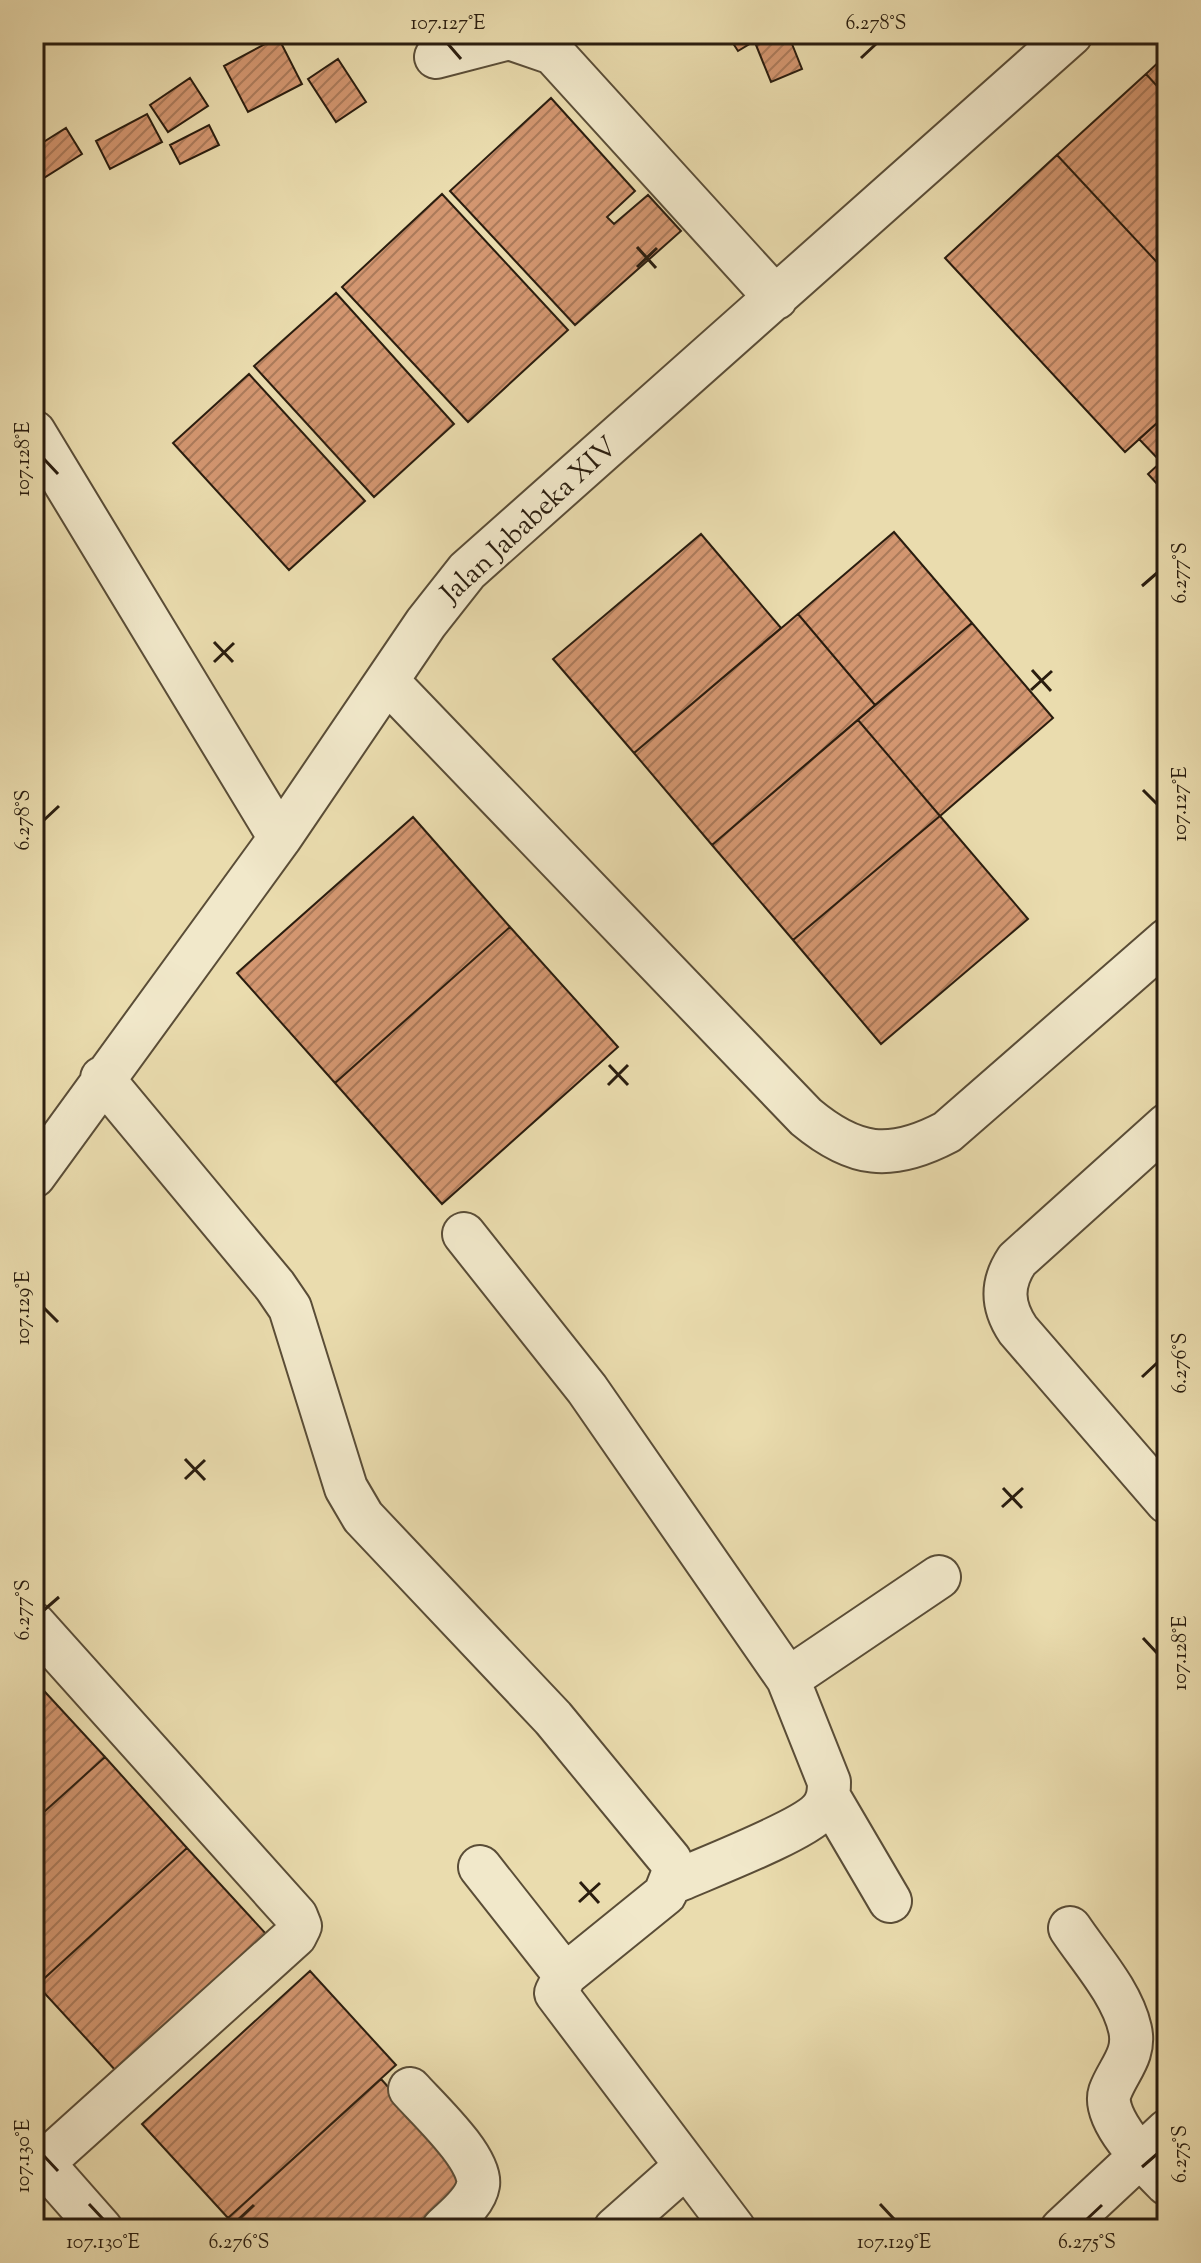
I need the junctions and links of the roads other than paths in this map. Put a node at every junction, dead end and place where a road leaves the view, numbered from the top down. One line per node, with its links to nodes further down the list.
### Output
1 (1071, 34): 3 (street, Jalan Jababeka XIV)
2 (436, 57): 3 (street)
3 (776, 298): 5 (street, Jalan Jababeka XIV)
4 (34, 432): 6 (street)
5 (388, 682): 6 (street, Jalan Jababeka XIV); 7 (street)
6 (280, 838): 8 (street, Jalan Jababeka XIV)
7 (1167, 940)
8 (102, 1078): 9 (street, Jalan Jababeka XIV); 19 (street)
9 (49, 1121): 11 (street, Jalan Jababeka XIV)
10 (1167, 1125): 13 (street)
11 (34, 1176)
12 (464, 1234): 16 (street)
13 (1167, 1502)
14 (939, 1577): 16 (street)
15 (34, 1624): 25 (street)
16 (788, 1679): 17 (street)
17 (829, 1797): 19 (street); 20 (street)
18 (480, 1867): 22 (street)
19 (672, 1883): 22 (street)
20 (890, 1901)
21 (1070, 1928): 24 (street)
22 (565, 1975): 26 (street)
23 (410, 2089): 28 (street)
24 (1158, 2157): 31 (street)
25 (38, 2158): 27 (street)
26 (686, 2166): 29 (street); 30 (street)
27 (101, 2229)
28 (443, 2229)
29 (615, 2229)
30 (734, 2229)
31 (1062, 2229)

